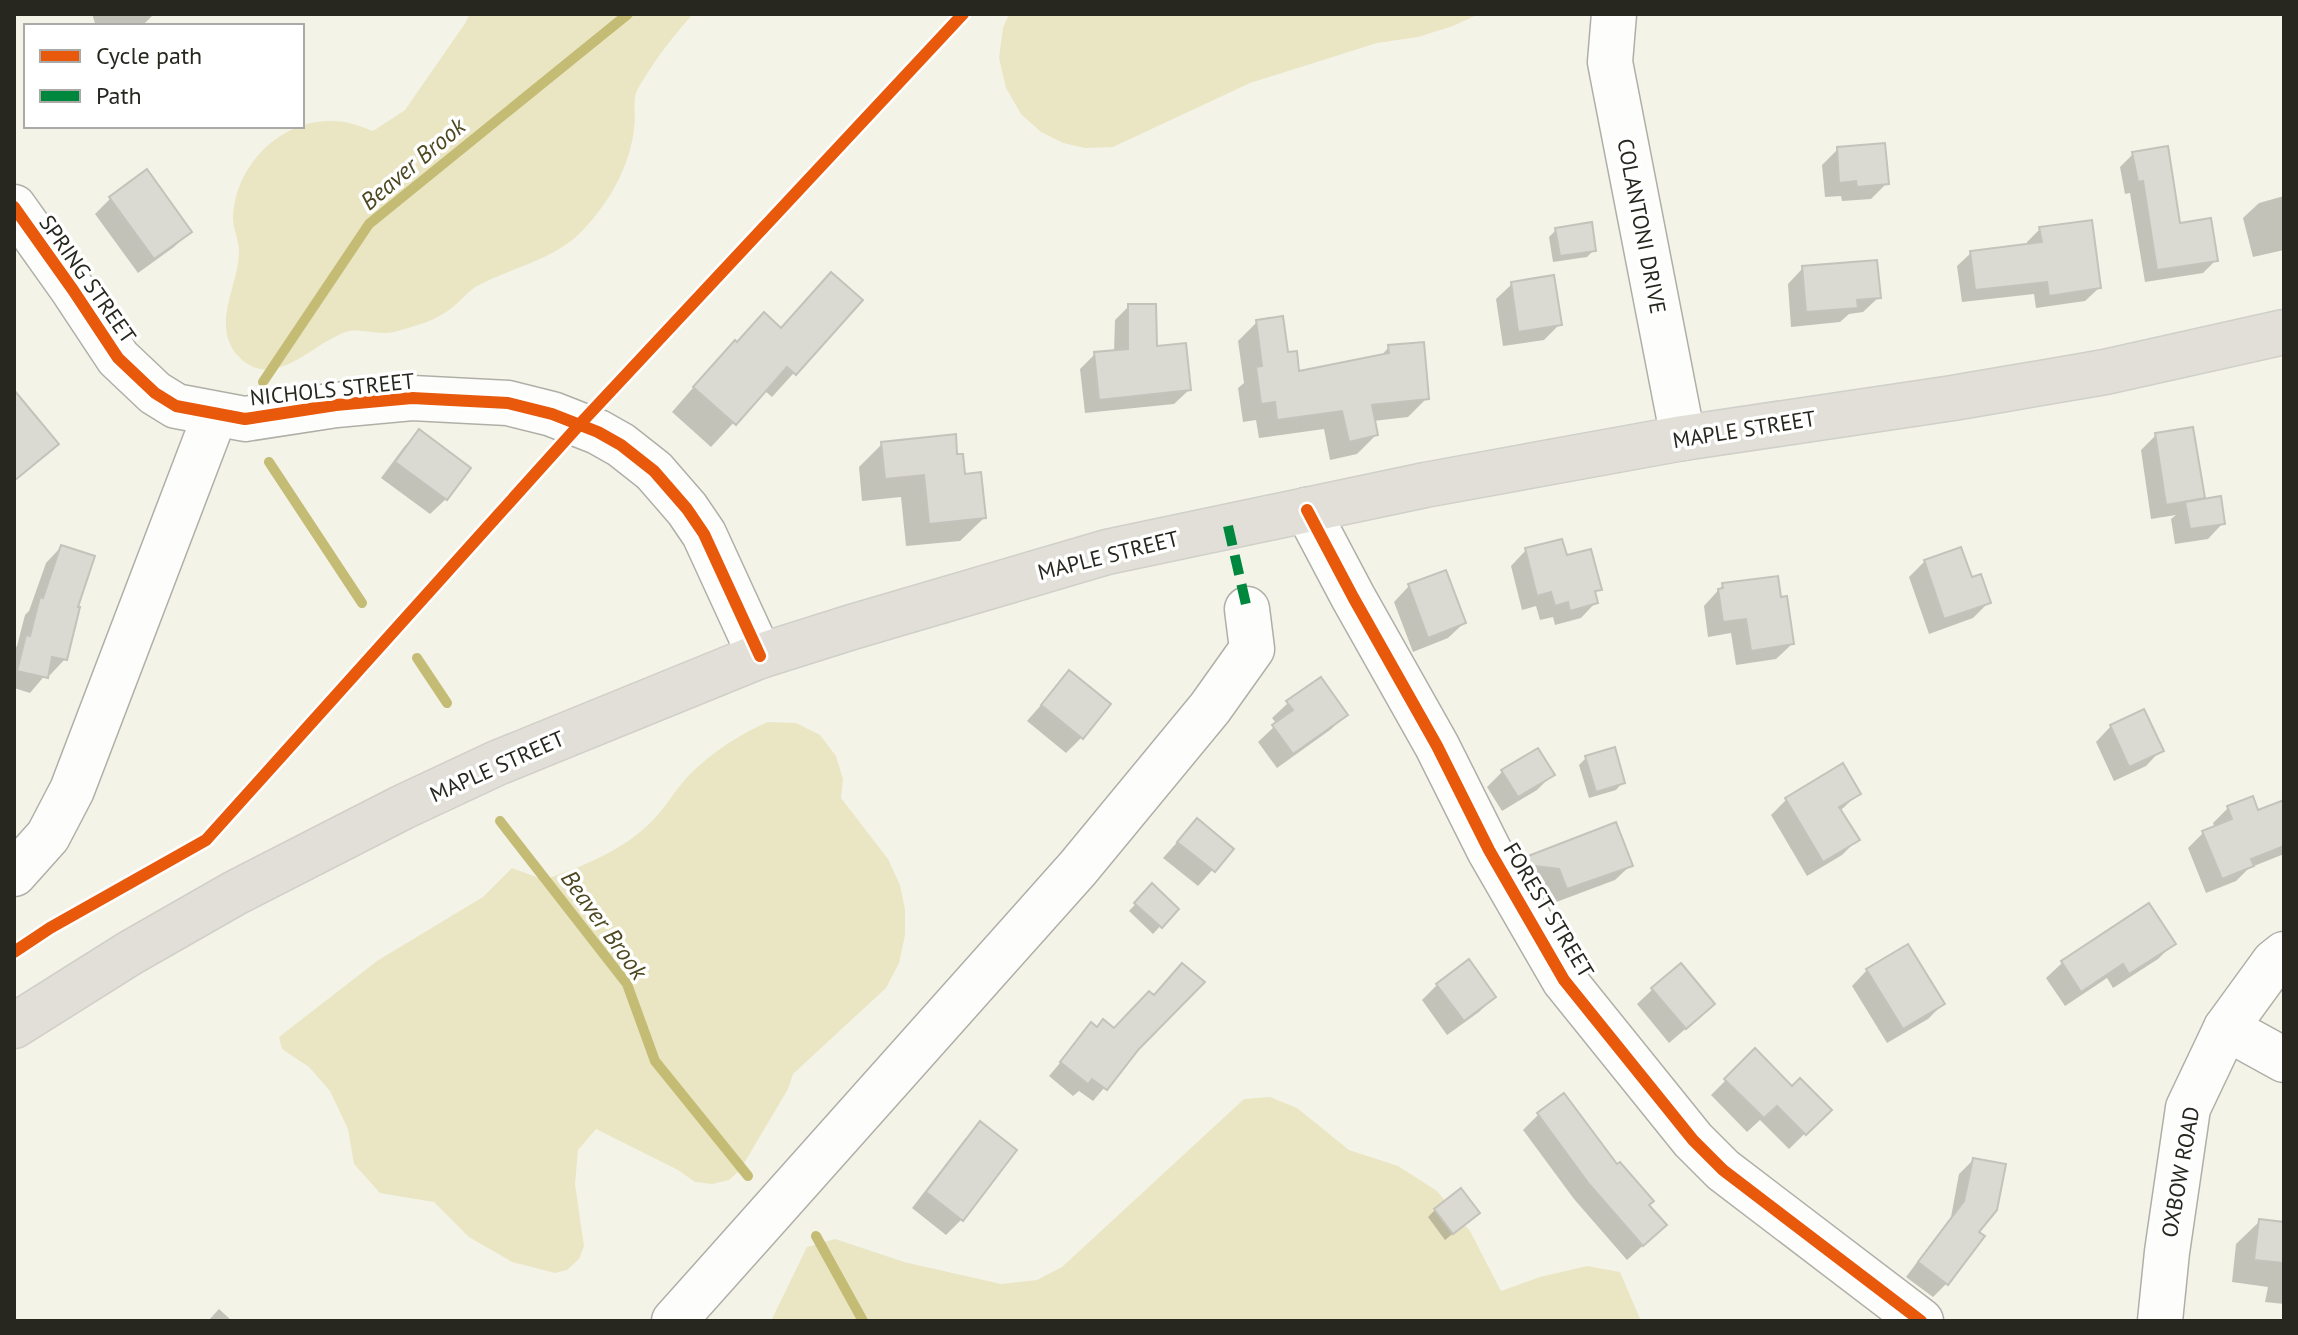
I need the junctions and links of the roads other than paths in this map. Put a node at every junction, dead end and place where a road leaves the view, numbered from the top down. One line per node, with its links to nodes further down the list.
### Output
1 (1614, 14): 5 (street, COLANTONI DRIVE)
2 (14, 207): 4 (street, SPRING STREET)
3 (2284, 332): 5 (main road, MAPLE STREET)
4 (215, 415): 8 (street, NICHOLS STREET); 9 (street)
5 (1683, 438): 6 (main road, MAPLE STREET)
6 (1307, 510): 8 (main road, MAPLE STREET); 15 (street, FOREST STREET)
7 (1247, 609): 14 (street)
8 (760, 656): 11 (main road, MAPLE STREET)
9 (14, 874)
10 (2284, 954): 12 (street, OXBOW ROAD)
11 (14, 1026)
12 (2226, 1028): 13 (street); 16 (street, OXBOW ROAD)
13 (2284, 1060)
14 (674, 1321)
15 (1921, 1321)
16 (2160, 1321)

